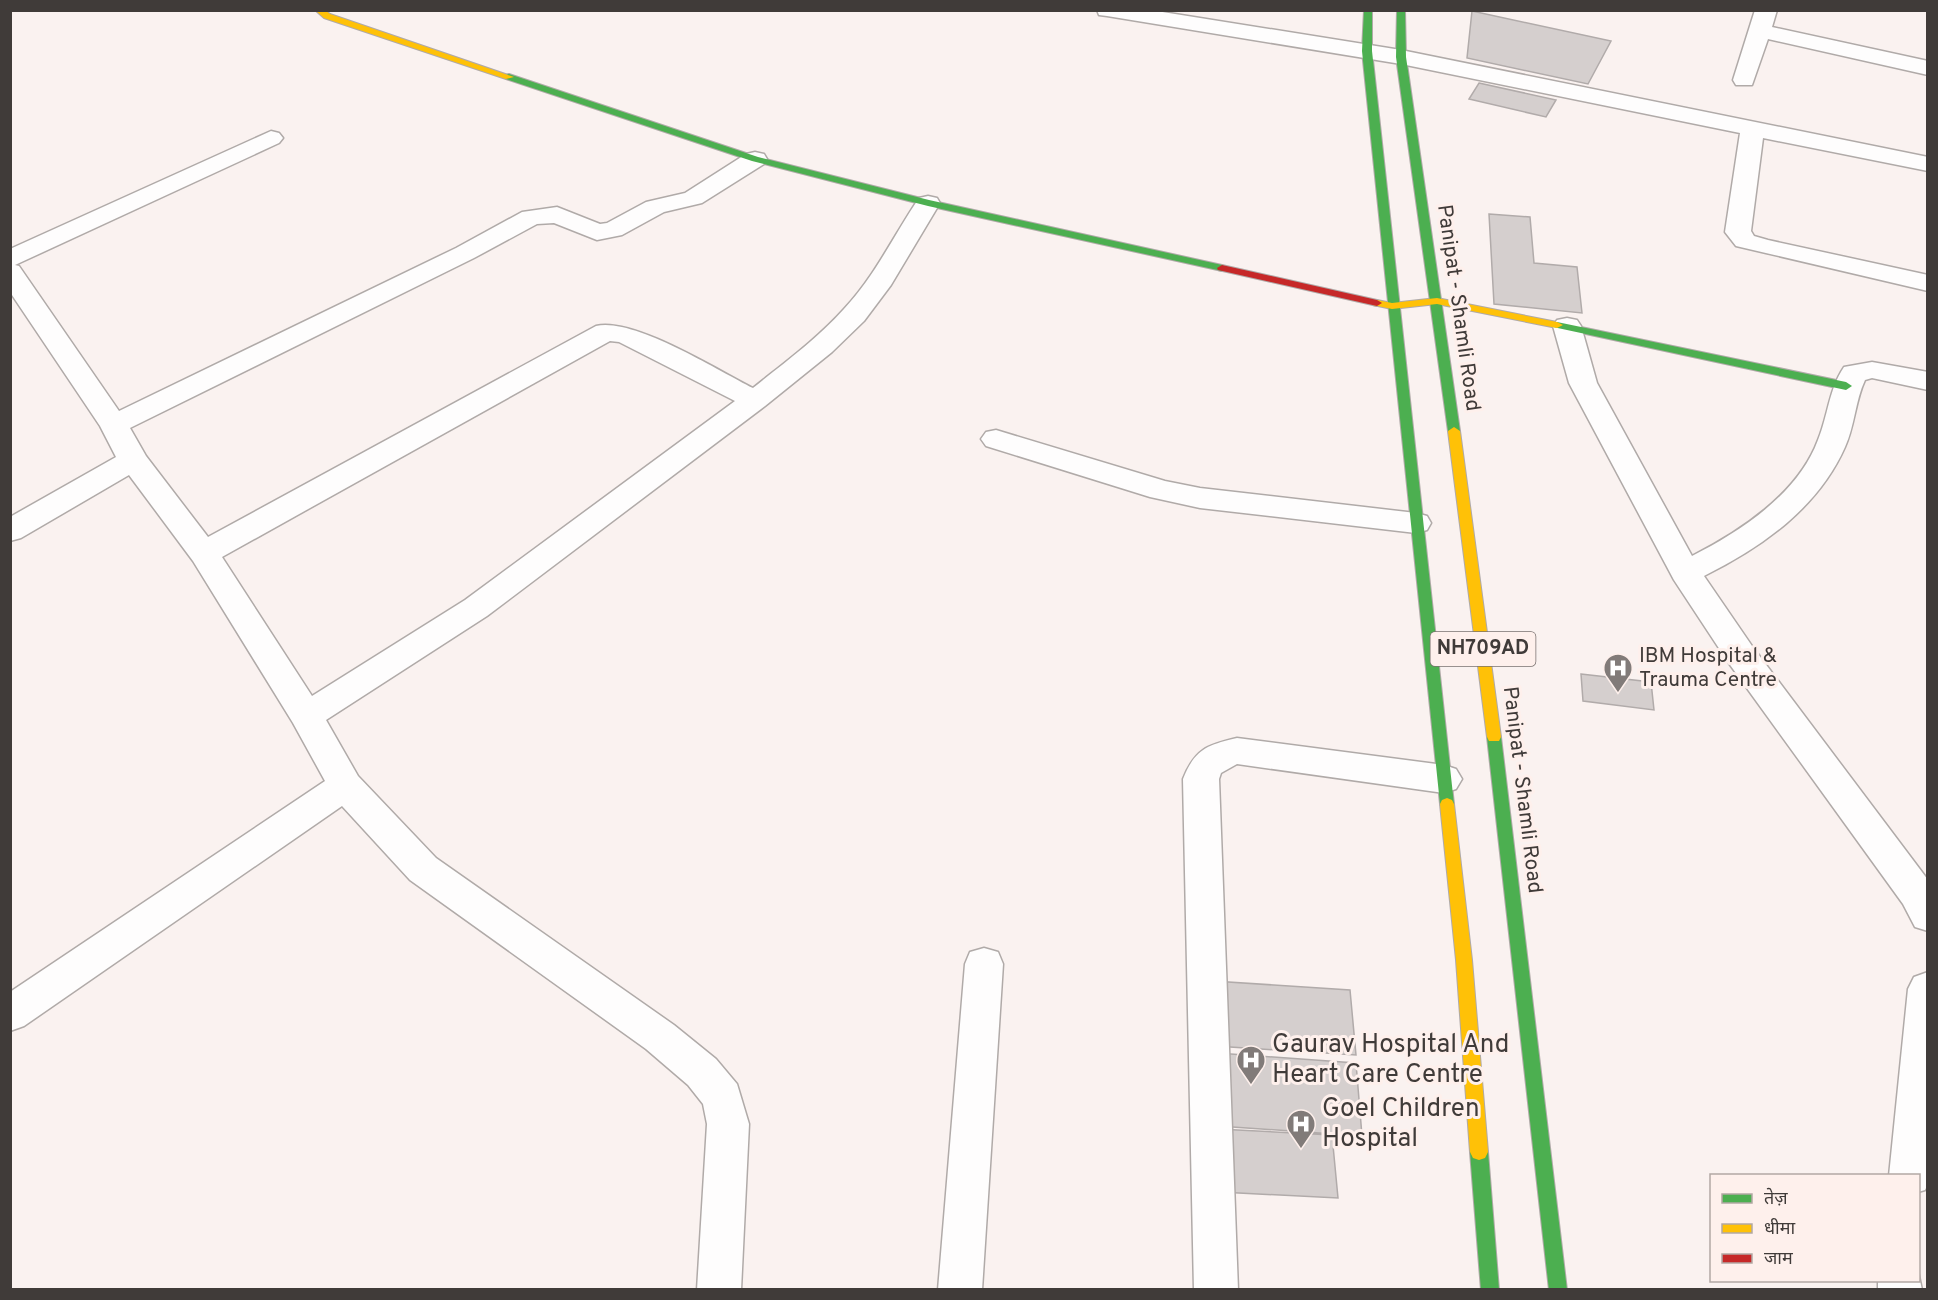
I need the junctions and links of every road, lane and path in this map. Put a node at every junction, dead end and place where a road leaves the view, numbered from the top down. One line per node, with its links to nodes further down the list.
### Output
1 (319, 10): 12 (main road)
2 (1107, 10): 6 (street)
3 (1368, 10): 6 (main road, NH709AD)
4 (1401, 10): 7 (main road, Panipat - Shamli Road / NH709AD)
5 (1764, 21): 8 (street); 9 (street)
6 (1366, 51): 7 (street); 19 (main road, NH709AD)
7 (1401, 57): 10 (street); 18 (main road, Panipat - Shamli Road / NH709AD)
8 (1928, 68)
9 (1743, 80)
10 (1753, 128): 13 (street); 17 (street)
11 (271, 138): 15 (street)
12 (755, 159): 14 (main road); 24 (street)
13 (1928, 164)
14 (928, 203): 19 (main road); 23 (street)
15 (10, 259)
16 (10, 272): 24 (street)
17 (1928, 283)
18 (1437, 301): 19 (main road); 20 (main road); 43 (main road, Panipat - Shamli Road / NH709AD)
19 (1392, 306): 27 (main road, NH709AD)
20 (1567, 326): 22 (main road); 30 (street)
21 (1928, 381): 22 (street)
22 (1846, 386): 30 (street)
23 (755, 400): 29 (street); 31 (street)
24 (114, 425): 26 (street)
25 (996, 439): 27 (street)
26 (133, 460): 28 (street); 29 (street)
27 (1416, 523): 32 (main road, NH709AD)
28 (10, 531)
29 (204, 553): 31 (street)
30 (1685, 572): 34 (street)
31 (308, 716): 33 (street)
32 (1444, 779): 41 (street); 42 (main road, NH709AD)
33 (345, 786): 37 (street); 39 (street)
34 (1928, 916)
35 (984, 964): 40 (street)
36 (1928, 988): 38 (street)
37 (10, 1014)
38 (1910, 1174)
39 (719, 1290)
40 (960, 1290)
41 (1216, 1290)
42 (1490, 1290)
43 (1558, 1290)

